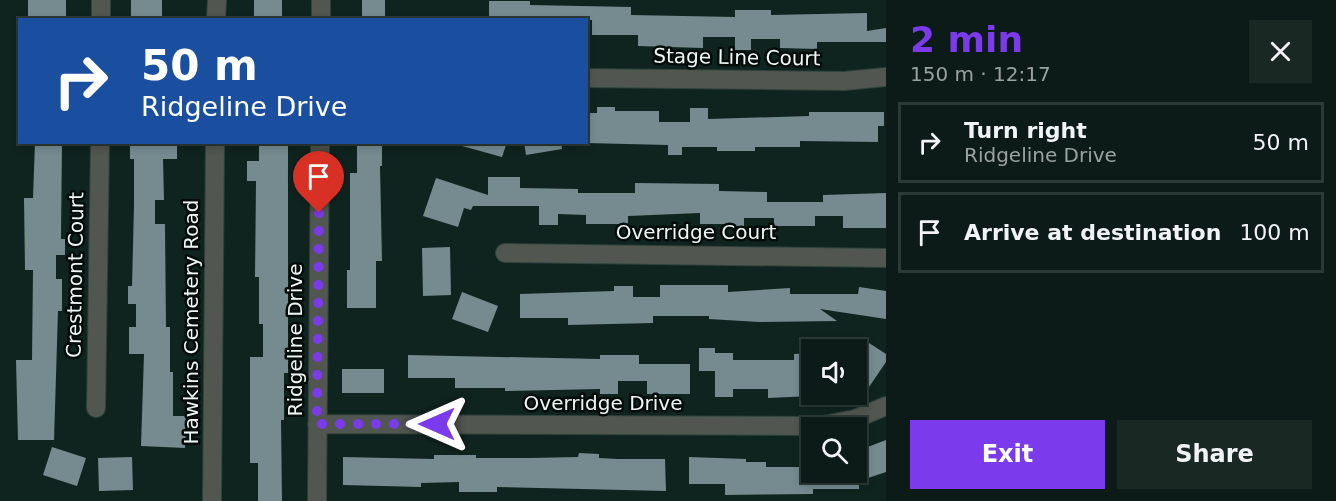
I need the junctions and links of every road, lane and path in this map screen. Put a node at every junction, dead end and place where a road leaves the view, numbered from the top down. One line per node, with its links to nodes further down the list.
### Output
1 (101, 0): 4 (street)
2 (216, 0): 5 (street)
3 (321, 0): 6 (street)
4 (101, 18)
5 (216, 18)
6 (321, 18)
7 (886, 77): 8 (street, Stage Line Court)
8 (588, 78)
9 (100, 144): 15 (street, Crestmont Court)
10 (215, 144): 17 (street, Hawkins Cemetery Road)
11 (320, 144): 16 (street, Ridgeline Drive)
12 (505, 253): 13 (street, Overridge Court)
13 (886, 258)
14 (886, 406): 16 (street, Overridge Drive)
15 (96, 408)
16 (317, 424): 18 (street, Ridgeline Drive)
17 (212, 501)
18 (317, 501)

